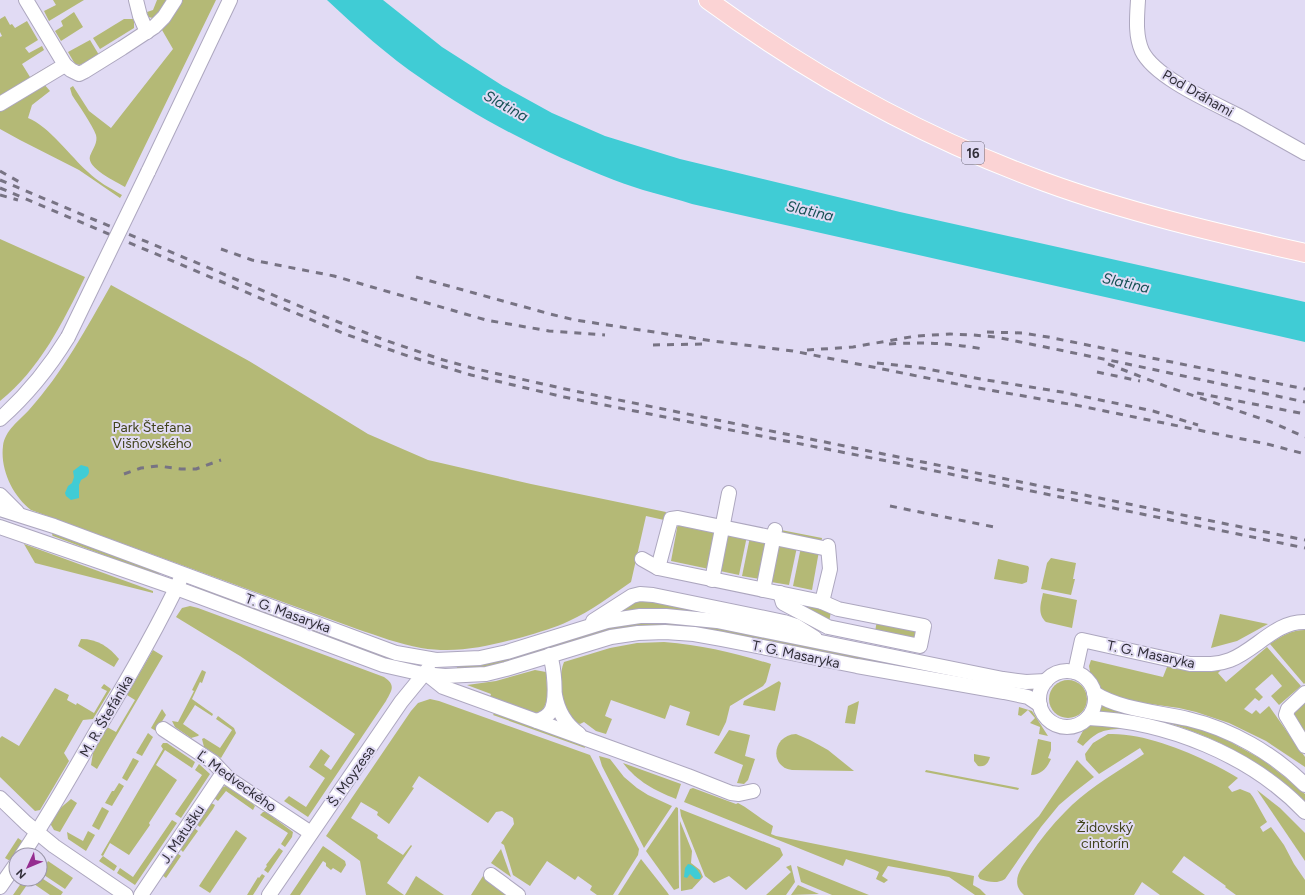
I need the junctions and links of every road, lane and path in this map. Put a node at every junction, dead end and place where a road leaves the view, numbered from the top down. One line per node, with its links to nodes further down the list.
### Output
1 (26, 0): 8 (street)
2 (136, 0): 7 (street)
3 (175, 0): 7 (street)
4 (230, 0): 12 (street, bridge)
5 (708, 0): 11 (main road, 16)
6 (1138, 0): 10 (street, Pod Dráhami)
7 (147, 32): 8 (street)
8 (65, 65): 9 (street)
9 (0, 104)
10 (1305, 153)
11 (1305, 253)
12 (0, 419)
13 (729, 493): 18 (street)
14 (0, 495): 16 (street)
15 (0, 508): 16 (street, T. G. Masaryka)
16 (20, 514): 22 (street, T. G. Masaryka)
17 (0, 527): 24 (street, T. G. Masaryka)
18 (723, 527): 19 (street); 21 (street); 23 (street)
19 (775, 533): 25 (street); 27 (street)
20 (642, 559): 21 (street)
21 (658, 568): 23 (street)
22 (182, 574): 24 (street, M. R. Štefánika); 34 (street, T. G. Masaryka)
23 (712, 580): 25 (street)
24 (176, 588): 36 (street, T. G. Masaryka); 52 (street, M. R. Štefánika)
25 (763, 590): 26 (street)
26 (780, 594): 27 (street); 31 (street)
27 (822, 602): 28 (street)
28 (868, 611): 31 (street); 31 (street)
29 (1305, 622): 35 (street, T. G. Masaryka)
30 (582, 628): 32 (street, T. G. Masaryka); 32 (street, T. G. Masaryka); 34 (street, T. G. Masaryka)
31 (862, 639)
32 (823, 642): 37 (street, T. G. Masaryka)
33 (550, 655): 36 (street, T. G. Masaryka); 38 (street, T. G. Masaryka); 41 (street, T. G. Masaryka)
34 (436, 660): 36 (street, Š. Moyzesa)
35 (1075, 672): 37 (street, T. G. Masaryka); 39 (street)
36 (425, 675): 43 (street, T. G. Masaryka); 53 (street, Š. Moyzesa)
37 (1046, 681): 41 (street)
38 (554, 689): 43 (street, T. G. Masaryka); 45 (street, T. G. Masaryka)
39 (1094, 693): 42 (street); 48 (street)
40 (1305, 693): 46 (street)
41 (1040, 704): 42 (street)
42 (1088, 718): 51 (street)
43 (537, 721): 45 (street, T. G. Masaryka)
44 (163, 729): 47 (street, Ľ. Medveckého)
45 (588, 740): 49 (street, T. G. Masaryka)
46 (1305, 746)
47 (223, 773): 53 (street, Ľ. Medveckého); 59 (street, J. Matušku)
48 (1305, 785)
49 (753, 791)
50 (0, 798): 52 (street)
51 (1305, 812)
52 (37, 832): 54 (street, M. R. Štefánika); 58 (street)
53 (311, 833): 60 (street, Š. Moyzesa)
54 (27, 847)
55 (491, 875): 61 (street)
56 (8, 876): 57 (street)
57 (0, 887)
58 (126, 895)
59 (141, 895)
60 (269, 895)
61 (518, 895)

